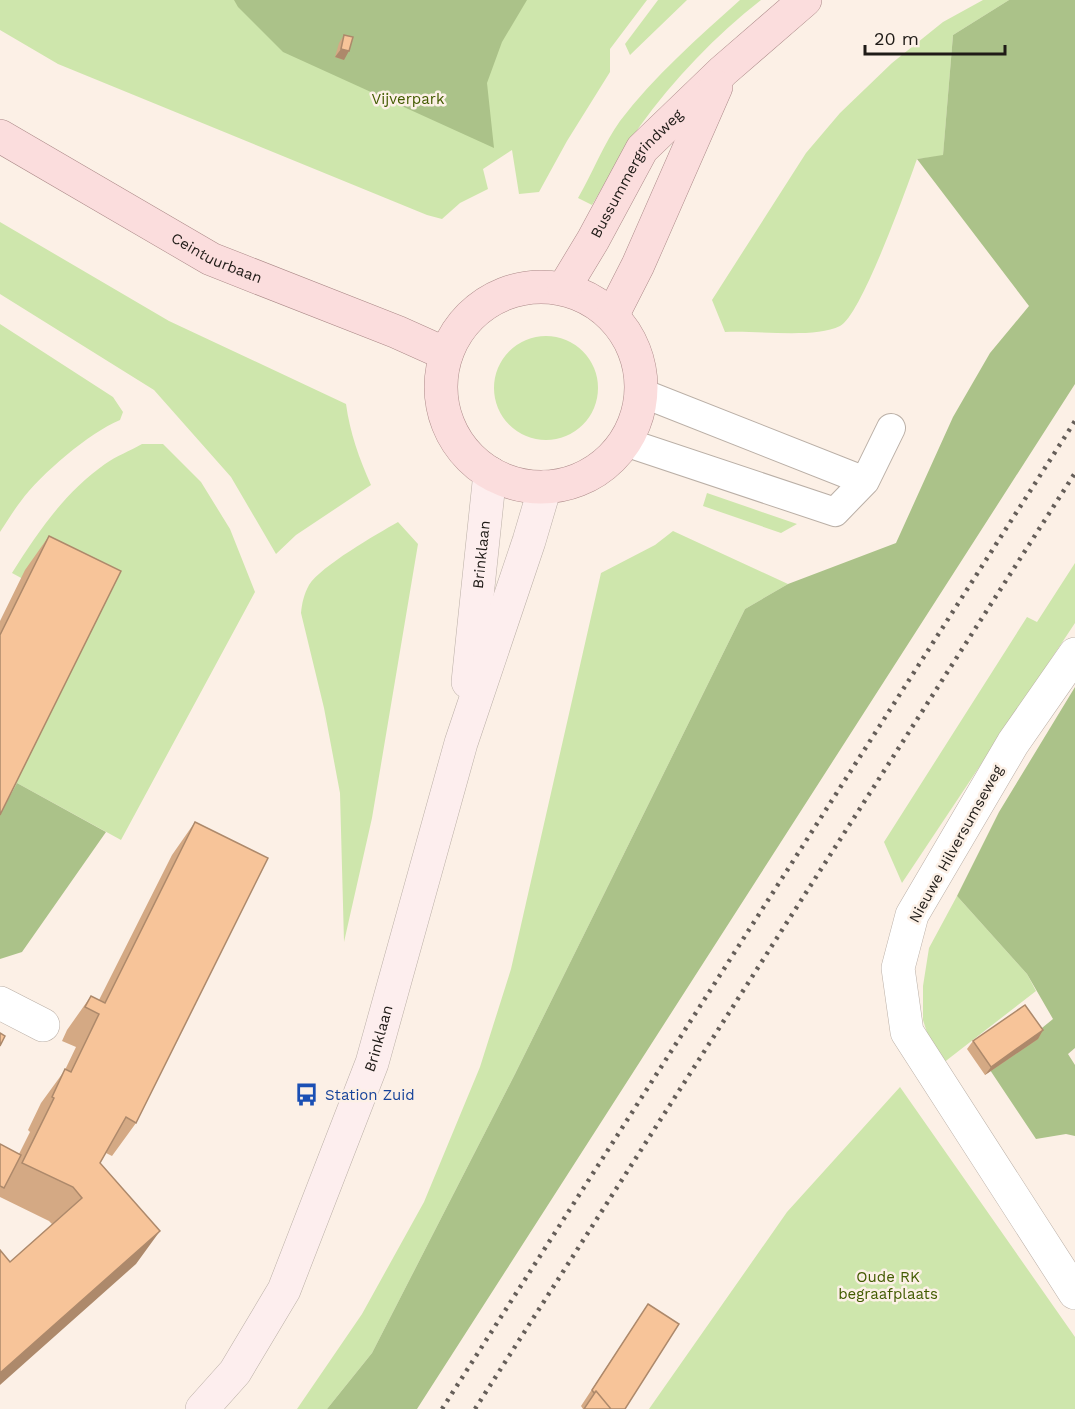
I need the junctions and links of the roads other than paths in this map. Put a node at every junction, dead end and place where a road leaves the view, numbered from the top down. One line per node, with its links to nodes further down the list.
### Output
1 (805, 0): 2 (main road, Bussummergrindweg)
2 (723, 71): 4 (main road, Bussummergrindweg); 5 (main road, Bussummergrindweg)
3 (0, 136): 6 (main road, Ceintuurbaan)
4 (564, 288): 5 (main road); 6 (main road)
5 (612, 316): 7 (main road)
6 (446, 354): 10 (main road)
7 (642, 393): 9 (main road); 11 (lane)
8 (891, 428): 11 (lane)
9 (625, 442): 11 (lane); 12 (main road)
10 (490, 473): 12 (main road); 14 (main road, Brinklaan)
11 (865, 481)
12 (544, 487): 14 (main road, Brinklaan)
13 (1075, 654): 17 (street, Nieuwe Hilversumseweg)
14 (461, 744): 18 (main road, Brinklaan)
15 (0, 1003): 16 (street)
16 (43, 1025)
17 (1075, 1293)
18 (202, 1409)

